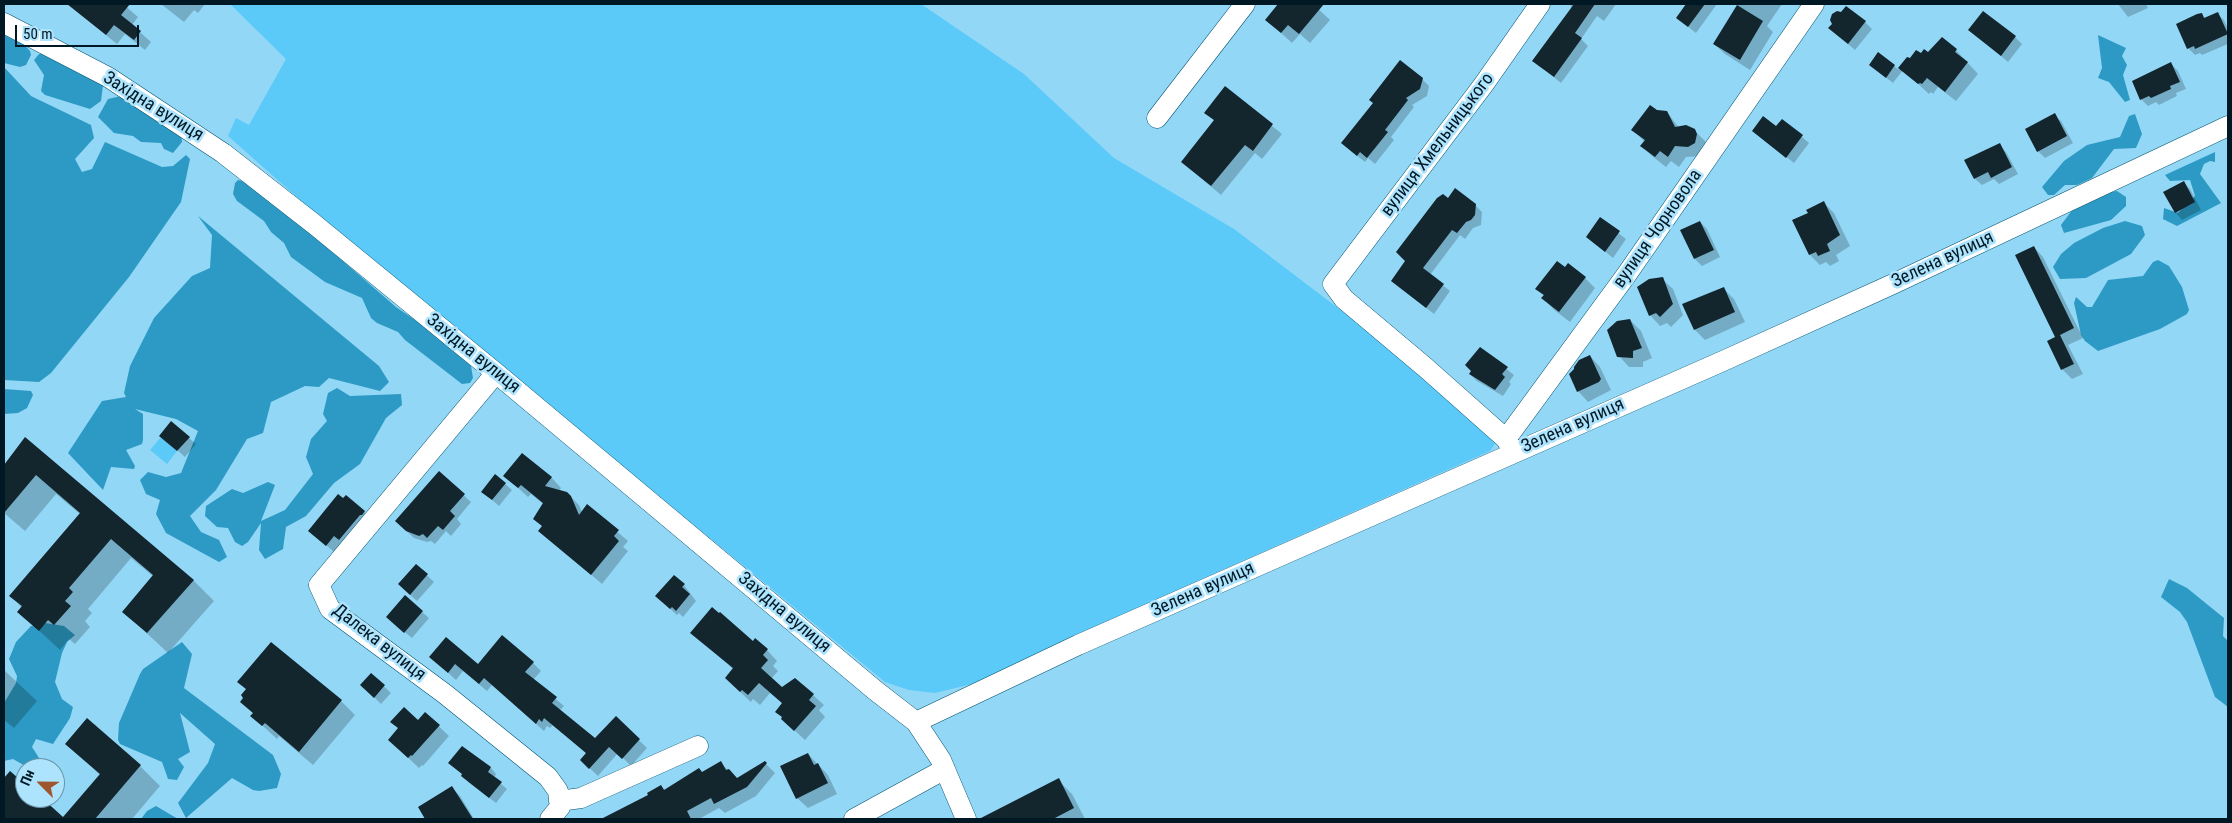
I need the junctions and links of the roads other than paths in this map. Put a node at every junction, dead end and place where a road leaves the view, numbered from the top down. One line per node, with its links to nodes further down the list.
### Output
1 (1245, 4): 5 (street)
2 (1540, 4): 8 (street, вулиця Хмельницького)
3 (1814, 4): 8 (street, вулиця Чорновола)
4 (4, 22): 7 (street, Західна вулиця)
5 (1157, 118)
6 (2228, 126): 8 (street, Зелена вулиця)
7 (496, 373): 9 (street, Західна вулиця); 12 (street, Далека вулиця)
8 (1510, 446): 9 (street, Зелена вулиця)
9 (916, 722): 11 (street, Західна вулиця)
10 (698, 746): 12 (street)
11 (945, 769): 14 (street); 15 (street, Західна вулиця)
12 (559, 801): 13 (street)
13 (550, 819)
14 (854, 819)
15 (966, 819)

